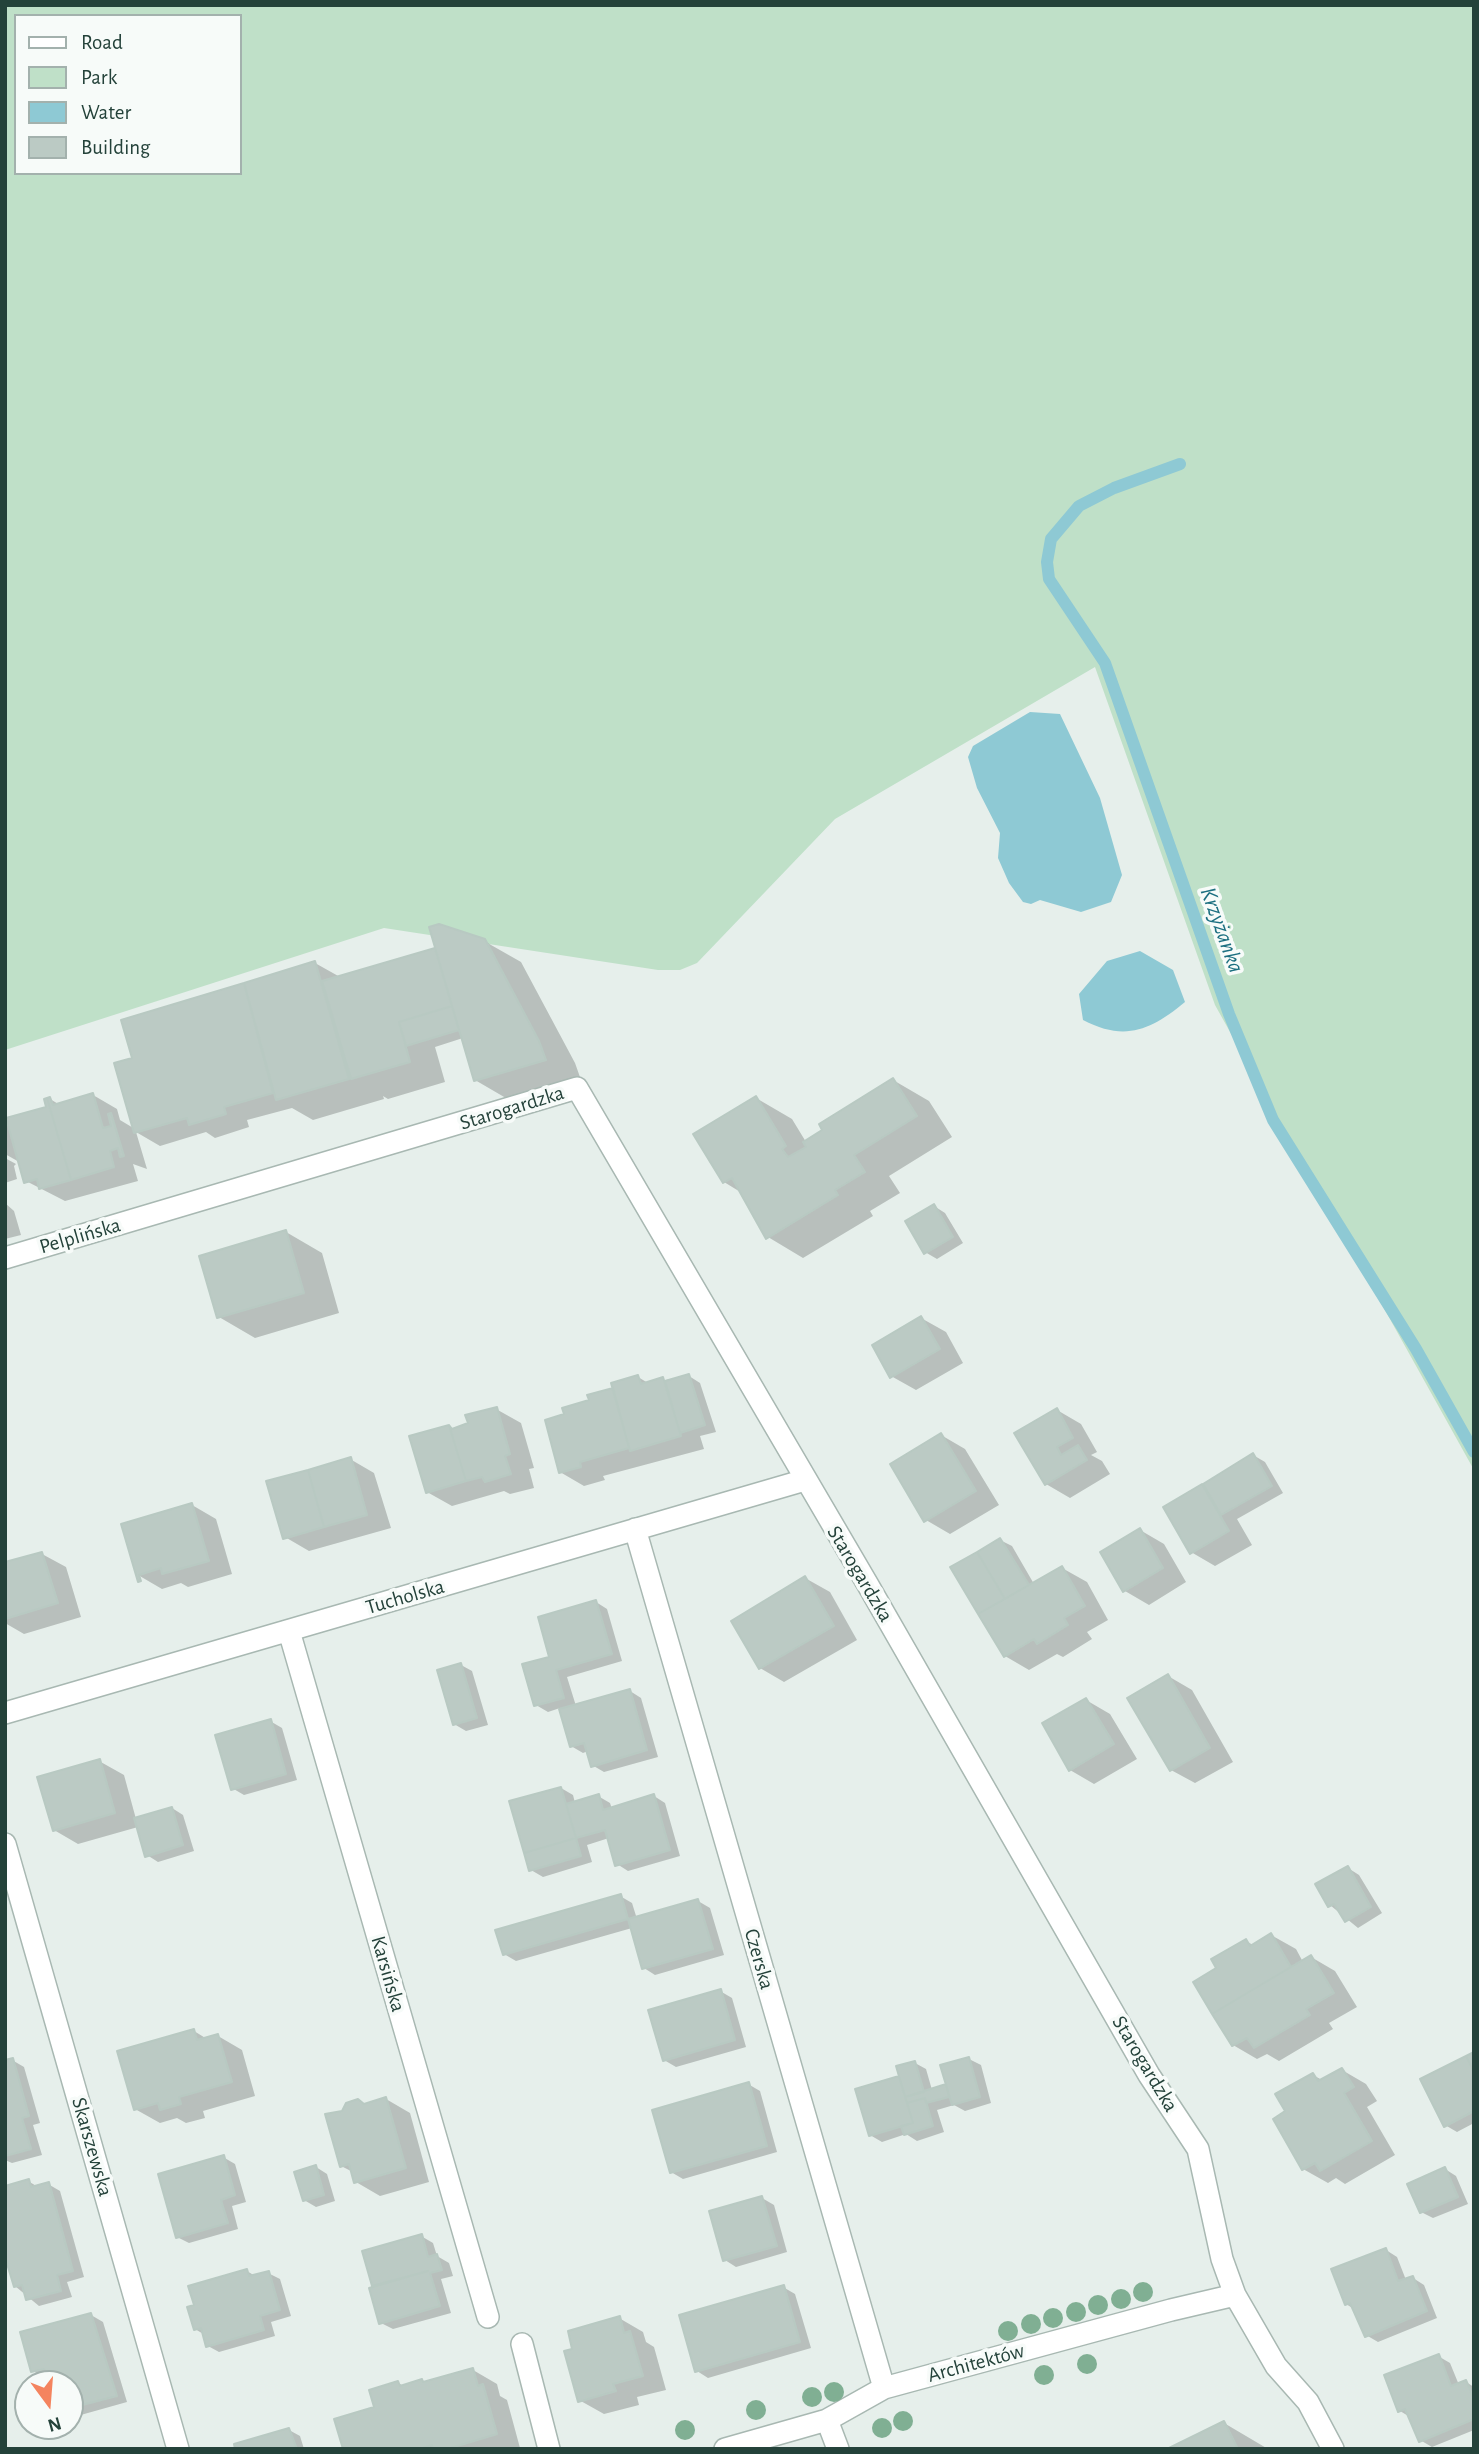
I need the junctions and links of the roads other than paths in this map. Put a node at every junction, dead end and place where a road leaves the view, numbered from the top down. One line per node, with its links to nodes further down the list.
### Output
1 (155, 1214): 2 (street, Pelplińska); 3 (street, Starogardzka)
2 (5, 1258)
3 (804, 1480): 4 (street, Tucholska); 8 (street, Starogardzka)
4 (635, 1529): 5 (street, Tucholska); 11 (street, Czerska)
5 (289, 1631): 6 (street, Tucholska); 9 (street, Karsińska)
6 (5, 1713)
7 (5, 1844): 13 (street, Skarszewska)
8 (1235, 2295): 11 (street, Architektów); 17 (street, Starogardzka)
9 (488, 2317)
10 (522, 2344): 14 (street)
11 (884, 2388): 12 (street, Architektów)
12 (827, 2420): 15 (street, Architektów); 16 (street)
13 (178, 2449)
14 (549, 2449)
15 (725, 2449)
16 (838, 2449)
17 (1333, 2449)

